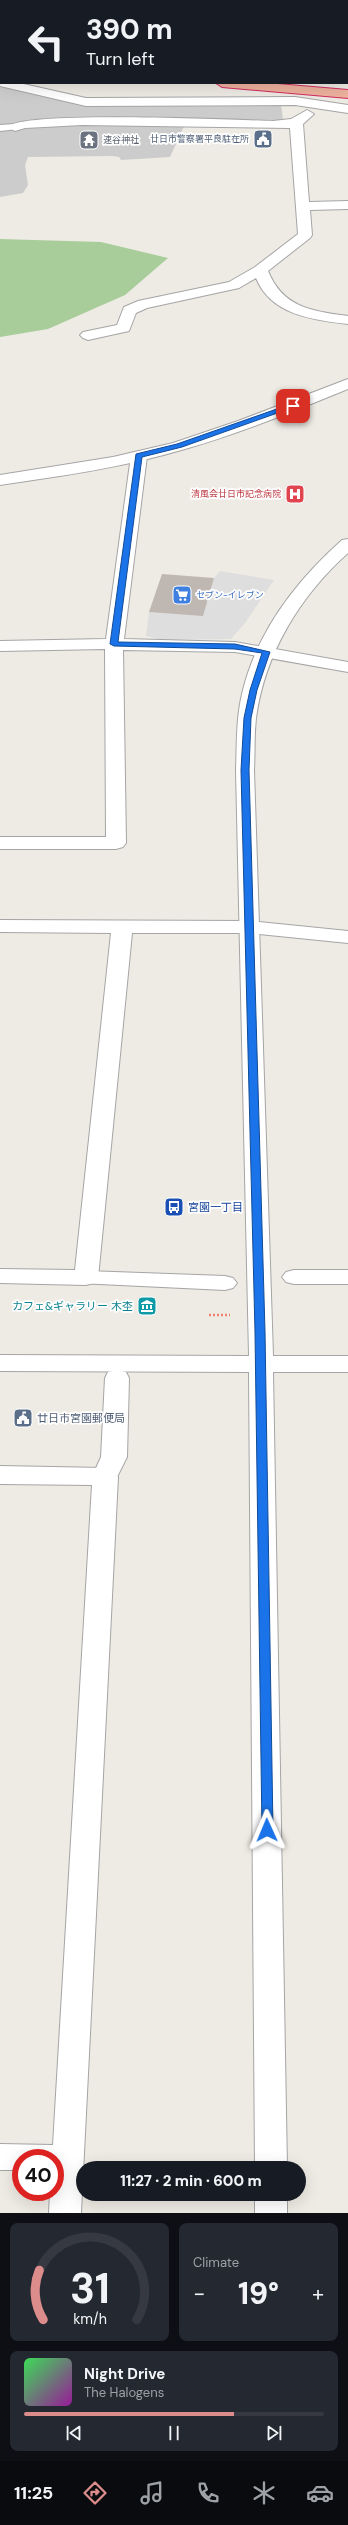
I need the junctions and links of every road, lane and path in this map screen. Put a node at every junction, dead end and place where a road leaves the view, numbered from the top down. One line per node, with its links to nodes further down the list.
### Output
1 (5, 84): 7 (street)
2 (233, 84): 5 (highway)
3 (335, 84): 4 (highway)
4 (348, 85)
5 (348, 94)
6 (22, 102): 7 (street)
7 (86, 102): 8 (street)
8 (314, 103): 9 (street); 10 (street)
9 (348, 109)
10 (296, 123): 11 (street); 14 (street)
11 (15, 127): 12 (lane)
12 (0, 128)
13 (348, 205): 14 (street)
14 (303, 206): 15 (street)
15 (260, 270): 17 (street); 19 (street)
16 (348, 305): 17 (street)
17 (321, 317): 18 (street)
18 (348, 320)
19 (88, 335)
20 (348, 384): 21 (street)
21 (139, 456): 22 (street); 24 (street)
22 (0, 480)
23 (348, 544): 26 (street)
24 (114, 644): 25 (street); 26 (street); 28 (street)
25 (0, 646)
26 (266, 652): 27 (street); 31 (street)
27 (348, 667)
28 (0, 843)
29 (0, 926): 30 (street)
30 (122, 927): 31 (street); 36 (street)
31 (248, 927): 32 (street); 39 (street)
32 (348, 937)
33 (0, 1276): 36 (street)
34 (294, 1277): 35 (street)
35 (348, 1277)
36 (86, 1278): 37 (street)
37 (225, 1283)
38 (0, 1363): 39 (street)
39 (261, 1363): 40 (street); 46 (street)
40 (348, 1364)
41 (117, 1378): 43 (street)
42 (0, 1475): 43 (street)
43 (105, 1477): 45 (street)
44 (0, 2158): 45 (street)
45 (67, 2158): 48 (street)
46 (271, 2161)
47 (271, 2201): 49 (street)
48 (65, 2213)
49 (271, 2213)

